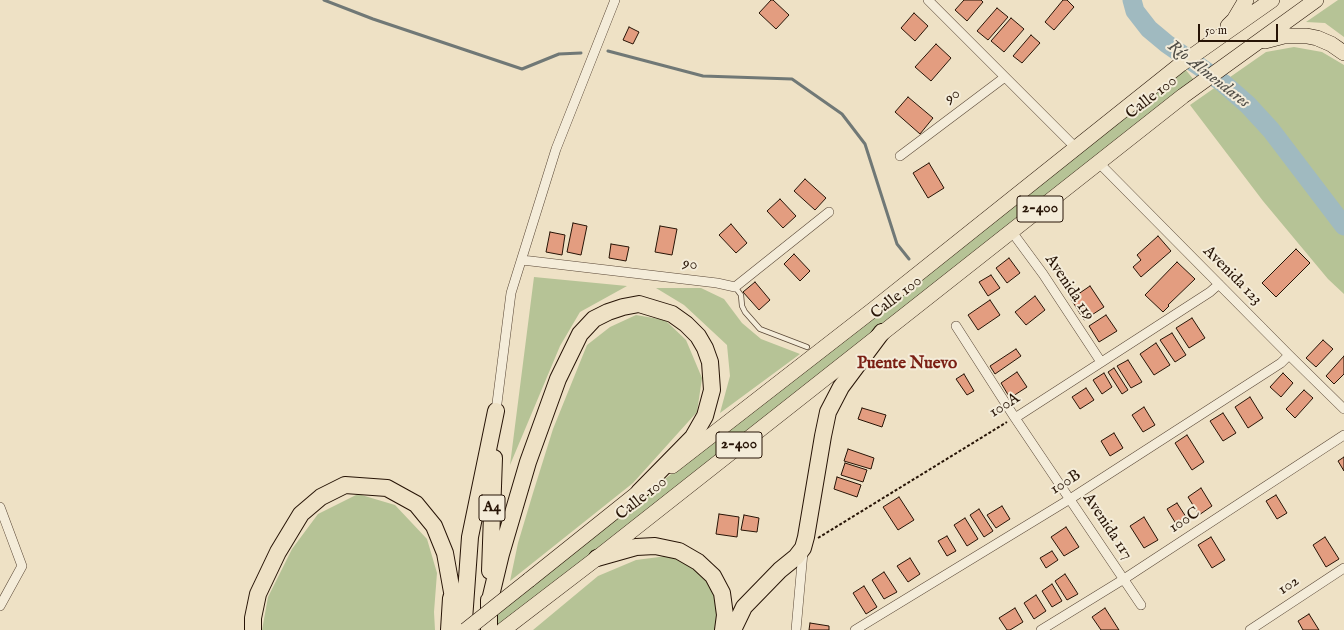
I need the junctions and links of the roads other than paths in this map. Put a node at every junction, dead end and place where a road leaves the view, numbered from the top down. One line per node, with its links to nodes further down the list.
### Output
1 (615, 0): 15 (street)
2 (928, 0): 9 (street)
3 (1246, 0): 6 (highway)
4 (1272, 0): 6 (highway, Calle 100 / 2-400)
5 (1316, 0): 7 (highway, Calle 100 / 2-400)
6 (1218, 37): 10 (highway, Calle 100 / 2-400)
7 (1256, 43): 8 (highway); 12 (highway, Calle 100 / 2-400)
8 (1344, 53)
9 (1005, 77): 10 (street); 11 (street, 90)
10 (1075, 147): 27 (highway, Calle 100 / 2-400)
11 (900, 156)
12 (1099, 163): 14 (highway, Calle 100 / 2-400); 16 (street, Avenida 123)
13 (829, 212): 17 (street)
14 (1012, 232): 19 (highway, Calle 100 / 2-400); 22 (street, Avenida 119)
15 (522, 260): 17 (street, 90); 24 (street)
16 (1219, 284): 21 (street, Avenida 123); 22 (street, 100A)
17 (735, 287): 20 (lane)
18 (956, 326): 25 (street, Avenida 117)
19 (882, 332): 31 (highway); 32 (highway, Calle 100 / 2-400)
20 (807, 346)
21 (1289, 355): 23 (street, Avenida 123); 28 (street, 100B)
22 (1101, 362): 25 (street, 100A)
23 (1344, 409)
24 (496, 411): 30 (highway, A4); 36 (highway, A4)
25 (1015, 418): 28 (street, Avenida 117)
26 (1344, 435): 34 (street, 100C)
27 (639, 492): 36 (highway); 39 (highway, Calle 100 / 2-400, bridge)
28 (1070, 499): 34 (street, Avenida 117); 46 (street, 100B)
29 (0, 507): 38 (street)
30 (470, 537): 35 (highway, A4); 39 (highway, A4)
31 (803, 548): 44 (highway); 45 (street)
32 (597, 558): 42 (highway, Calle 100 / 2-400); 43 (highway)
33 (1344, 568): 48 (street, 102)
34 (1124, 579): 37 (street, Avenida 117); 47 (street, 100C)
35 (452, 592): 39 (highway); 40 (highway)
36 (489, 604): 41 (highway, A4)
37 (1141, 605)
38 (0, 606)
39 (461, 629)
40 (253, 630)
41 (489, 630)
42 (503, 630)
43 (723, 630)
44 (733, 630)
45 (796, 630)
46 (855, 630)
47 (1040, 630)
48 (1250, 630)

